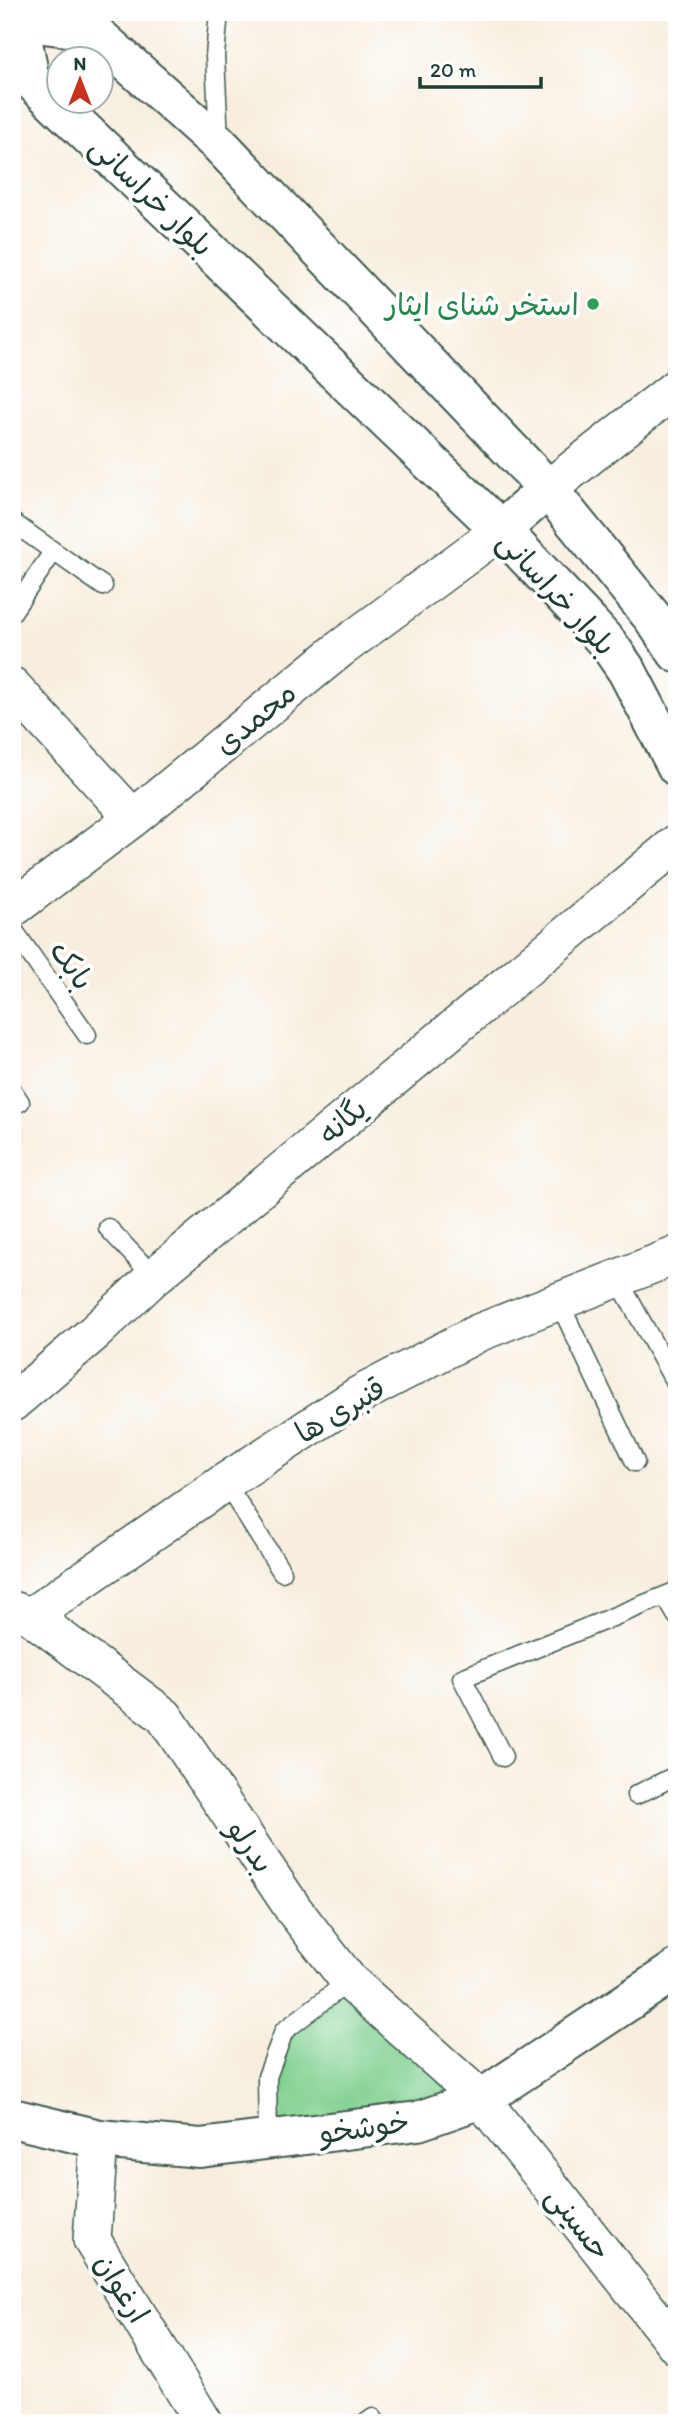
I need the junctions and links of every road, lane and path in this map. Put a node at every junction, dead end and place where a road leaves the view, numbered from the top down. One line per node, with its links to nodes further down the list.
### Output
1 (219, 12): 3 (lane)
2 (19, 19): 3 (street, بلوار خراسانی); 7 (street, بلوار خراسانی)
3 (219, 144): 5 (street, بلوار خراسانی)
4 (677, 387): 5 (street)
5 (548, 489): 7 (street); 11 (street, بلوار خراسانی)
6 (12, 523): 8 (lane)
7 (500, 530): 13 (street, بلوار خراسانی); 14 (street, محمدی)
8 (53, 552): 9 (lane); 10 (lane)
9 (103, 586)
10 (12, 612)
11 (677, 653)
12 (12, 686): 14 (street)
13 (677, 766)
14 (133, 818): 16 (street, محمدی)
15 (677, 843): 21 (street, یگانه)
16 (12, 909)
17 (12, 928): 18 (lane, بابک)
18 (87, 1035)
19 (107, 1228): 21 (lane)
20 (677, 1255): 22 (street, قنبری ها)
21 (154, 1277): 25 (street, یگانه)
22 (618, 1279): 23 (street, قنبری ها); 24 (lane)
23 (559, 1302): 26 (lane); 27 (street, قنبری ها)
24 (677, 1386)
25 (12, 1404)
26 (635, 1462)
27 (225, 1482): 28 (lane); 30 (street, قنبری ها)
28 (282, 1572)
29 (671, 1593): 31 (lane); 32 (lane)
30 (22, 1613): 36 (street, بدرلو)
31 (677, 1616)
32 (503, 1757)
33 (677, 1775): 34 (lane)
34 (636, 1795)
35 (677, 1969): 37 (street, خوشخو)
36 (349, 1981): 37 (street, بدرلو); 40 (lane)
37 (481, 2099): 40 (street, خوشخو); 41 (street, حسینی)
38 (12, 2118): 39 (street, خوشخو)
39 (99, 2139): 40 (street, خوشخو); 42 (street, ارغوان)
40 (268, 2140)
41 (677, 2346)
42 (204, 2423)
43 (366, 2423): 44 (lane)
44 (376, 2423)

